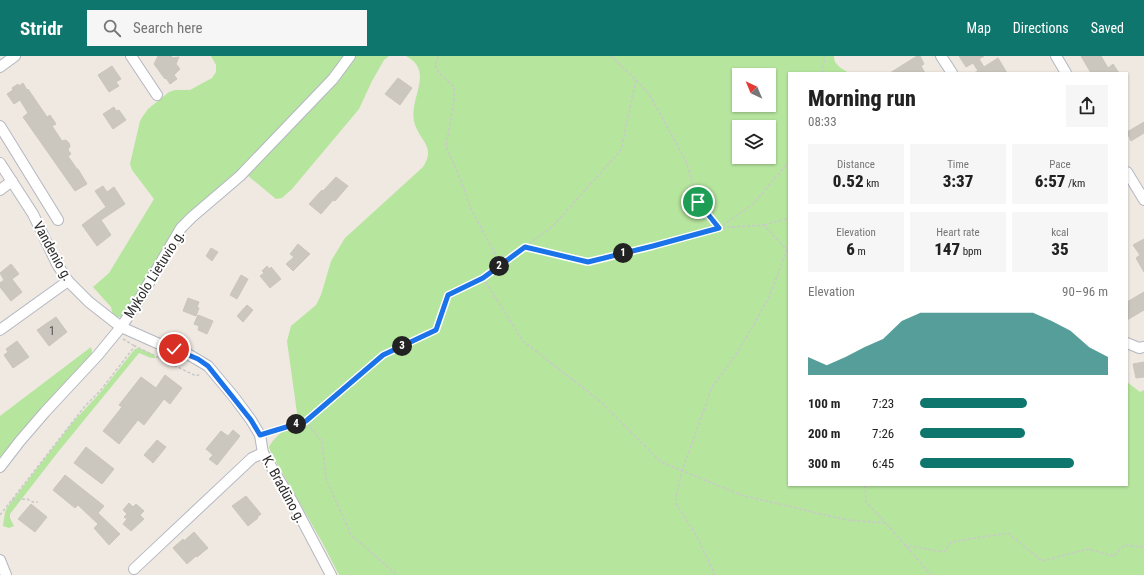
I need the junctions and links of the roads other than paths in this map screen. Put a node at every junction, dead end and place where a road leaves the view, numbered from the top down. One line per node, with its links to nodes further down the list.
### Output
1 (15, 56): 6 (street)
2 (132, 56): 9 (street)
3 (350, 56): 18 (street, Mykolo Lietuvio g.)
4 (941, 56): 7 (street)
5 (1056, 56): 8 (street)
6 (0, 67)
7 (951, 72)
8 (1065, 72)
9 (157, 95)
10 (0, 126): 16 (street)
11 (0, 163): 13 (street, Vandenio g.)
12 (1128, 174): 15 (street)
13 (12, 181): 14 (street); 17 (street, Vandenio g.)
14 (0, 190)
15 (1144, 200)
16 (58, 220)
17 (68, 281): 18 (street, Vandenio g.); 19 (street)
18 (120, 327): 22 (street, K. Bradūno g.); 23 (street, Mykolo Lietuvio g.)
19 (0, 330)
20 (1128, 343): 21 (street)
21 (1141, 347)
22 (263, 453): 25 (street); 27 (street, K. Bradūno g.)
23 (0, 467)
24 (0, 560): 26 (street)
25 (134, 569)
26 (6, 575)
27 (330, 575)

